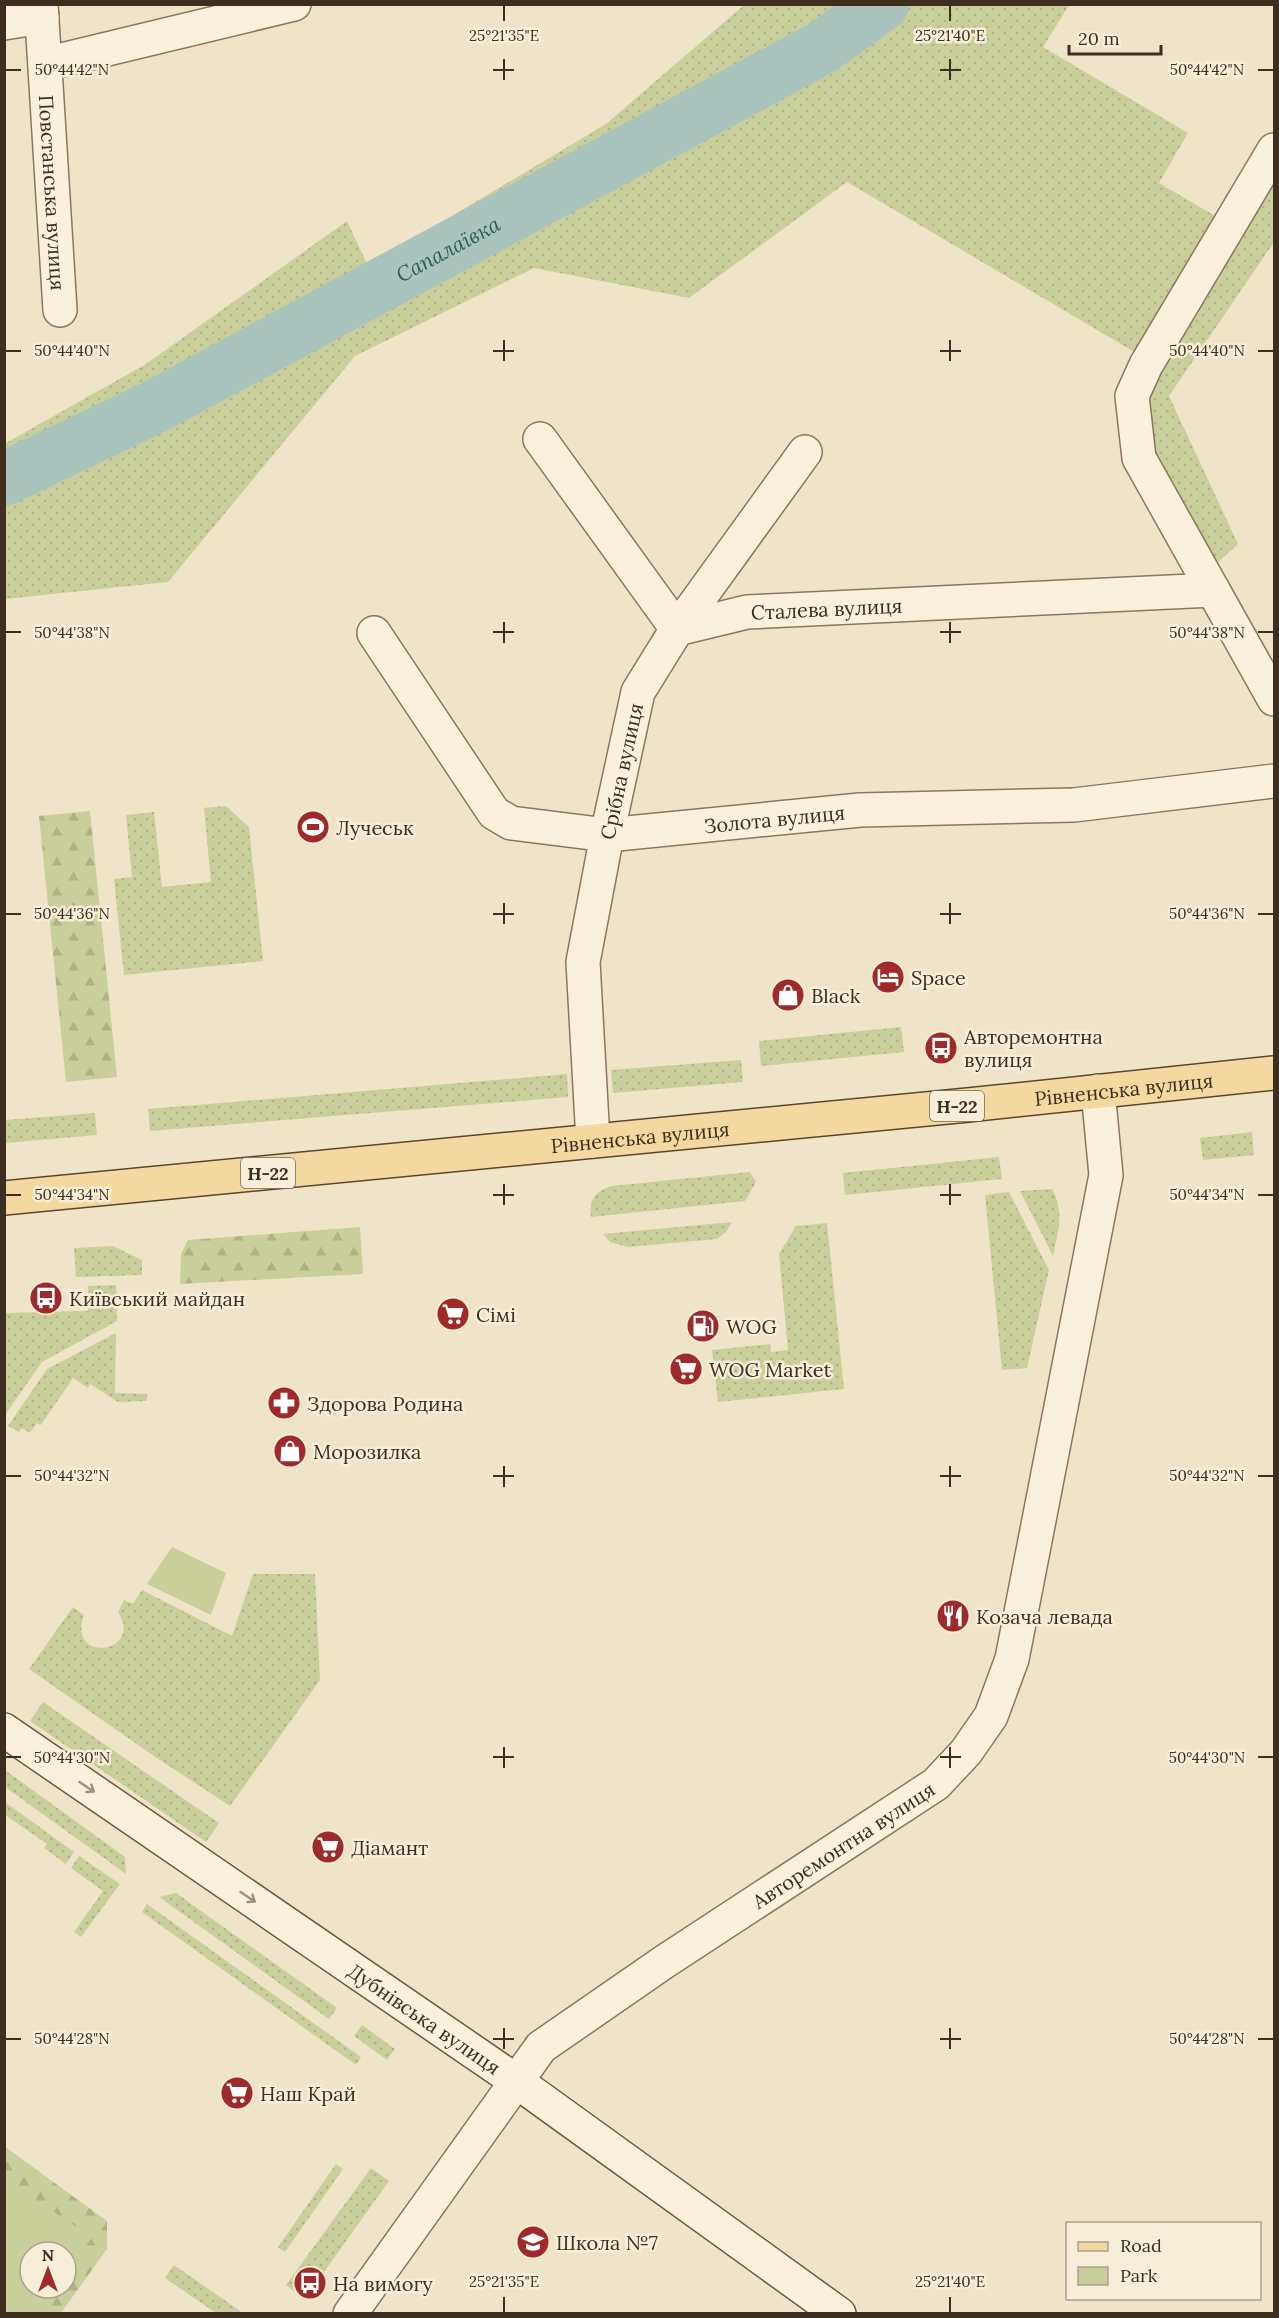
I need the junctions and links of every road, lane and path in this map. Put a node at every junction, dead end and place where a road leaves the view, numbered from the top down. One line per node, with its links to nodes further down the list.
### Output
1 (294, 4): 4 (street)
2 (41, 11): 3 (street); 4 (street, Повстанська вулиця)
3 (4, 23)
4 (45, 64): 6 (street, Повстанська вулиця)
5 (1275, 150): 9 (street)
6 (60, 310)
7 (540, 439): 10 (street)
8 (805, 452): 10 (street, Срібна вулиця)
9 (1213, 590): 10 (street, Сталева вулиця); 12 (street)
10 (677, 629): 14 (street, Срібна вулиця)
11 (374, 633): 14 (street, Золота вулиця)
12 (1275, 699)
13 (1275, 781): 14 (street, Золота вулиця)
14 (607, 835): 17 (street, Срібна вулиця)
15 (1275, 1073): 16 (main road, Рівненська вулиця / Н-22)
16 (1098, 1091): 17 (main road, Рівненська вулиця / Н-22); 20 (street, Авторемонтна вулиця)
17 (593, 1141): 18 (main road, Рівненська вулиця / Н-22)
18 (4, 1198)
19 (4, 1730): 20 (street, Дубнівська вулиця, one-way to 20)
20 (516, 2081): 21 (street, Авторемонтна вулиця); 22 (street, Дубнівська вулиця)
21 (350, 2313)
22 (839, 2313)

